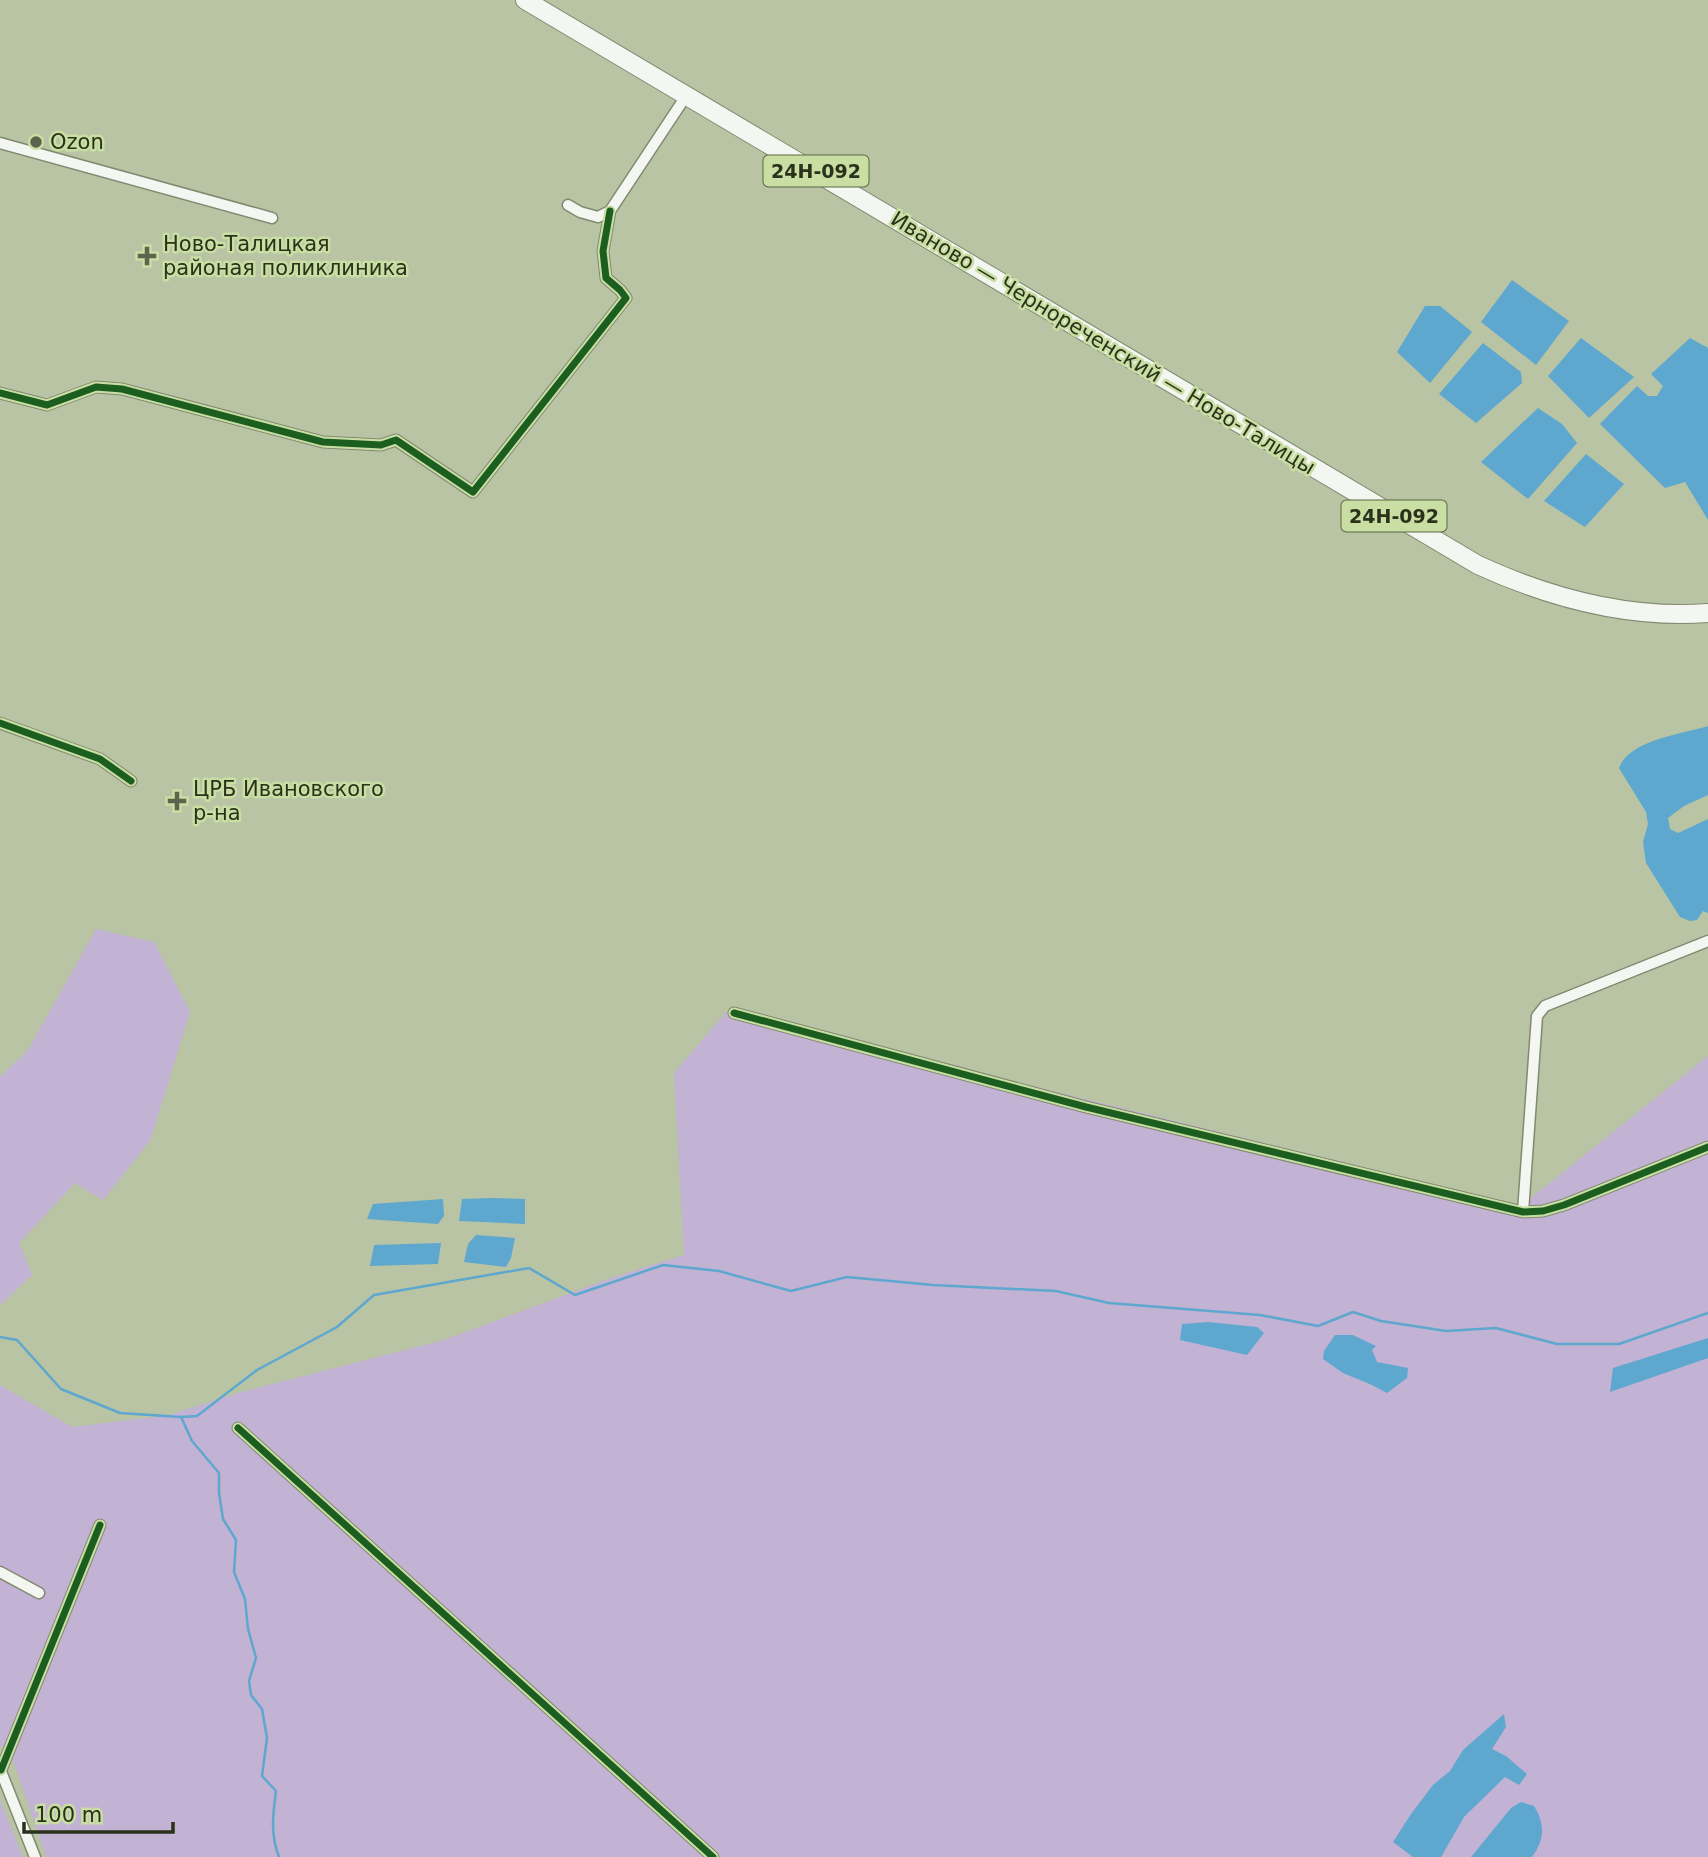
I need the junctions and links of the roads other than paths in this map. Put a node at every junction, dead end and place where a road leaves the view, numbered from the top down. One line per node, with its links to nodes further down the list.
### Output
1 (525, 0): 2 (main road, Иваново — Чернореченский — Ново-Талицы / 24Н-092)
2 (686, 96): 5 (street); 8 (main road, Иваново — Чернореченский — Ново-Талицы / 24Н-092)
3 (0, 143): 6 (street)
4 (568, 205): 5 (street)
5 (610, 211): 7 (street)
6 (272, 218)
7 (0, 393)
8 (1708, 613)
9 (0, 723): 10 (street)
10 (131, 781)
11 (1708, 942): 14 (street)
12 (734, 1013): 14 (street)
13 (1708, 1147): 14 (street)
14 (1522, 1212)
15 (238, 1428): 21 (street)
16 (100, 1525): 19 (street)
17 (0, 1572): 18 (street)
18 (39, 1593)
19 (1, 1769): 20 (street)
20 (35, 1857)
21 (713, 1857)

